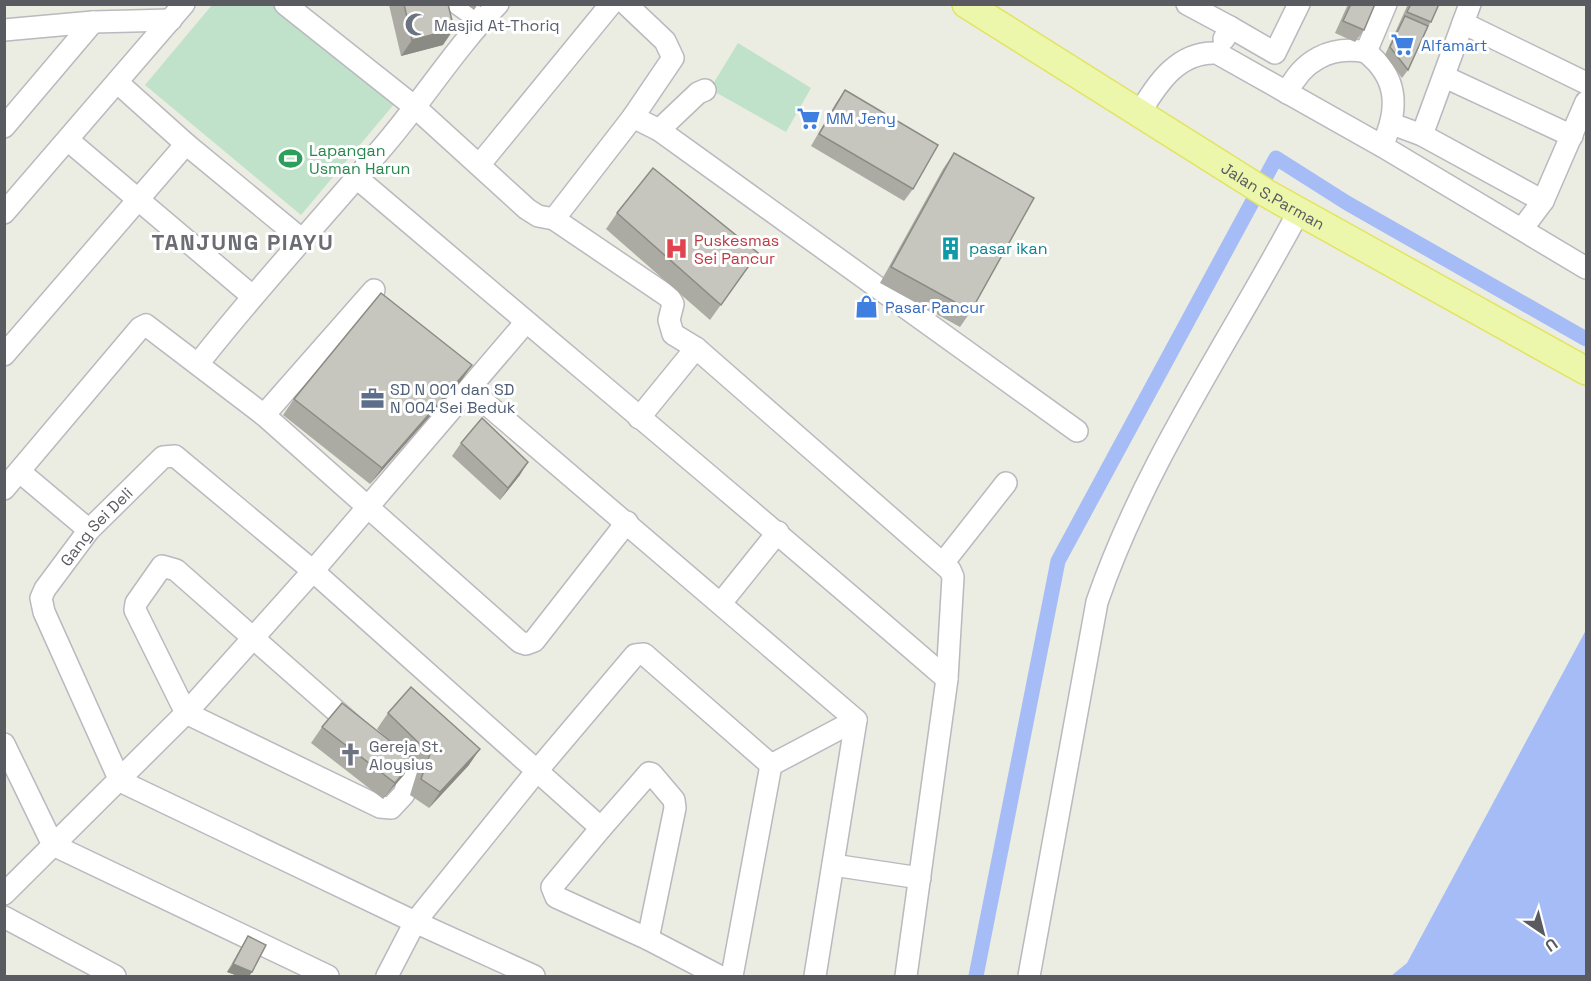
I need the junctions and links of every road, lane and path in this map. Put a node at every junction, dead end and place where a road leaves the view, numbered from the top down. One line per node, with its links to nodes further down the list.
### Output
1 (458, 4): 13 (street)
2 (498, 4): 13 (street)
3 (611, 4): 35 (street)
4 (626, 4): 26 (street)
5 (966, 4): 25 (main road, Jalan S.Parman)
6 (1187, 4): 14 (street)
7 (1299, 4): 14 (street)
8 (1386, 4): 16 (street)
9 (295, 8): 24 (street)
10 (178, 12): 12 (street); 19 (street)
11 (1467, 14): 18 (street); 20 (street)
12 (99, 16): 15 (street); 28 (street)
13 (482, 21): 24 (street)
14 (1230, 27): 17 (street)
15 (5, 29)
16 (1366, 52): 22 (street); 27 (street)
17 (1217, 53): 22 (street); 25 (street)
18 (1445, 77): 30 (street); 31 (street)
19 (118, 83): 32 (street); 33 (street)
20 (1587, 83)
21 (705, 90): 29 (street)
22 (1287, 93): 34 (street)
23 (1587, 102): 31 (street)
24 (416, 108): 35 (street); 36 (street)
25 (1140, 112): 39 (main road, Jalan S.Parman)
26 (633, 117): 29 (street); 41 (street)
27 (1392, 124): 30 (street); 34 (street)
28 (4, 128)
29 (658, 130): 55 (street)
30 (1422, 135): 38 (street)
31 (1572, 136): 38 (street)
32 (69, 141): 37 (street); 40 (street)
33 (186, 144): 37 (street); 43 (street)
34 (1382, 146): 42 (street)
35 (480, 164): 41 (street)
36 (357, 177): 43 (street); 47 (street)
37 (137, 201): 46 (street); 49 (street)
38 (1543, 201): 42 (street)
39 (1299, 211): 51 (main road, Jalan S.Parman); 90 (street)
40 (4, 213)
41 (554, 219): 48 (street)
42 (1522, 230): 44 (street)
43 (300, 238): 46 (street)
44 (1587, 268)
45 (374, 290): 53 (street)
46 (251, 295): 50 (street)
47 (526, 322): 52 (street); 54 (street)
48 (696, 348): 54 (street); 63 (street)
49 (4, 355)
50 (198, 364): 53 (street); 56 (street)
51 (1587, 371)
52 (469, 389): 59 (street); 60 (street)
53 (264, 415): 59 (street)
54 (639, 418): 62 (street)
55 (1077, 431)
56 (20, 472): 58 (street); 61 (street)
57 (1006, 483): 63 (street)
58 (4, 489)
59 (368, 508): 60 (street); 64 (street)
60 (627, 522): 65 (street)
61 (89, 530): 64 (street, Gang Sei Deli); 73 (street, Gang Sei Deli)
62 (778, 532): 65 (street); 67 (street)
63 (943, 563): 67 (street)
64 (314, 571): 66 (street); 72 (street)
65 (721, 603): 69 (street)
66 (254, 638): 68 (street); 68 (street); 68 (street)
67 (947, 679): 77 (street)
68 (186, 713): 73 (street)
69 (856, 720): 71 (street); 76 (street)
70 (4, 744): 75 (street)
71 (771, 765): 72 (street); 87 (street)
72 (536, 772): 74 (street); 80 (street)
73 (120, 781): 75 (street); 80 (street)
74 (601, 828): 81 (street); 81 (street)
75 (53, 845): 78 (street); 83 (street)
76 (833, 865): 77 (street); 88 (street)
77 (920, 878): 89 (street)
78 (4, 894)
79 (4, 917): 82 (street)
80 (415, 922): 84 (street); 85 (street)
81 (648, 939): 86 (street)
82 (115, 976)
83 (328, 976)
84 (387, 976)
85 (534, 976)
86 (719, 976)
87 (732, 976)
88 (815, 976)
89 (906, 976)
90 (1029, 976)

